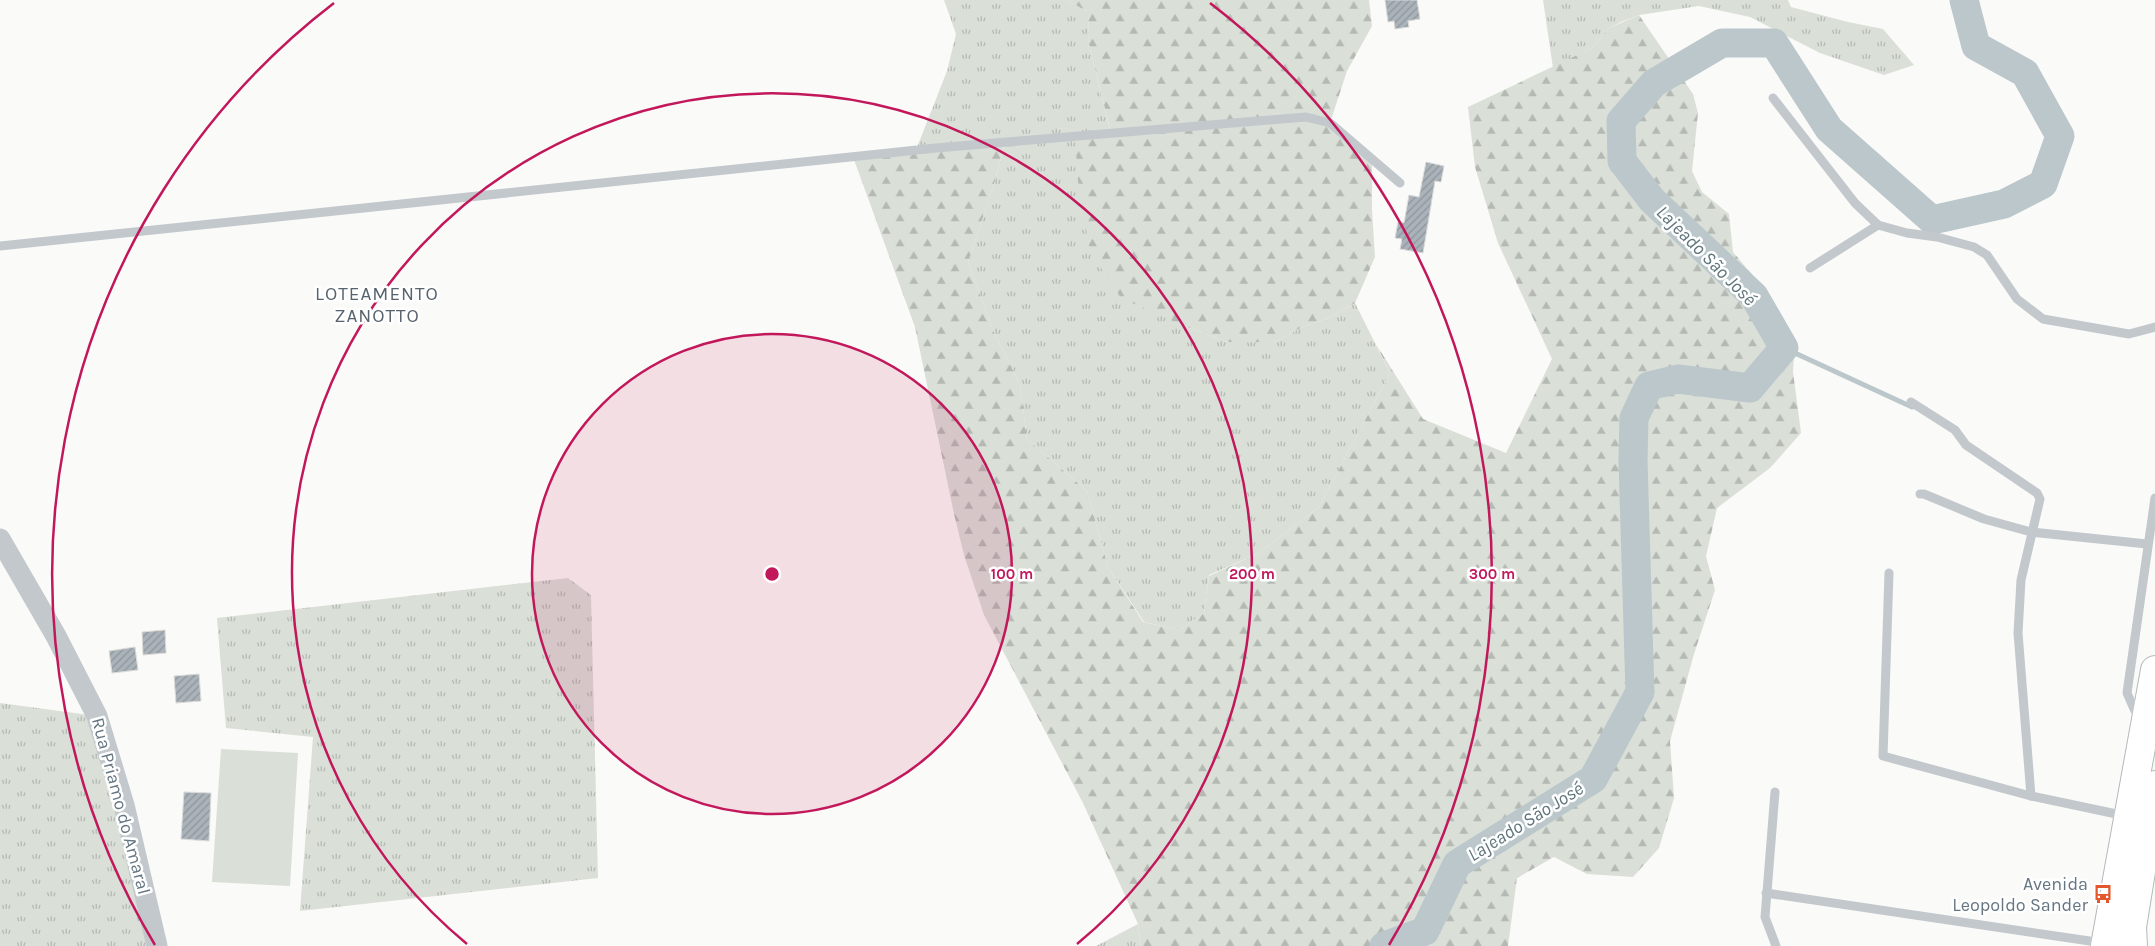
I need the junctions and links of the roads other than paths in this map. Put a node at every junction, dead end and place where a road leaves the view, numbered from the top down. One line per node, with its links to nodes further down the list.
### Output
1 (1773, 98): 3 (lane)
2 (1400, 183): 4 (lane)
3 (1878, 224): 5 (lane); 6 (lane)
4 (0, 246)
5 (1810, 268)
6 (2155, 327)
7 (1911, 402): 10 (lane)
8 (1920, 494): 10 (lane)
9 (2155, 498): 12 (lane)
10 (2031, 532): 12 (lane); 18 (lane)
11 (0, 539): 22 (street, Rua Priamo do Amaral)
12 (2147, 544): 15 (lane)
13 (1889, 573): 18 (lane)
14 (2155, 670): 15 (highway)
15 (2146, 716): 19 (highway)
16 (2155, 785): 24 (highway)
17 (1775, 792): 20 (lane)
18 (2031, 796): 19 (lane)
19 (2128, 817): 21 (highway)
20 (1766, 893): 21 (lane); 23 (lane)
21 (2105, 945)
22 (157, 946)
23 (1776, 946)
24 (2133, 946)

